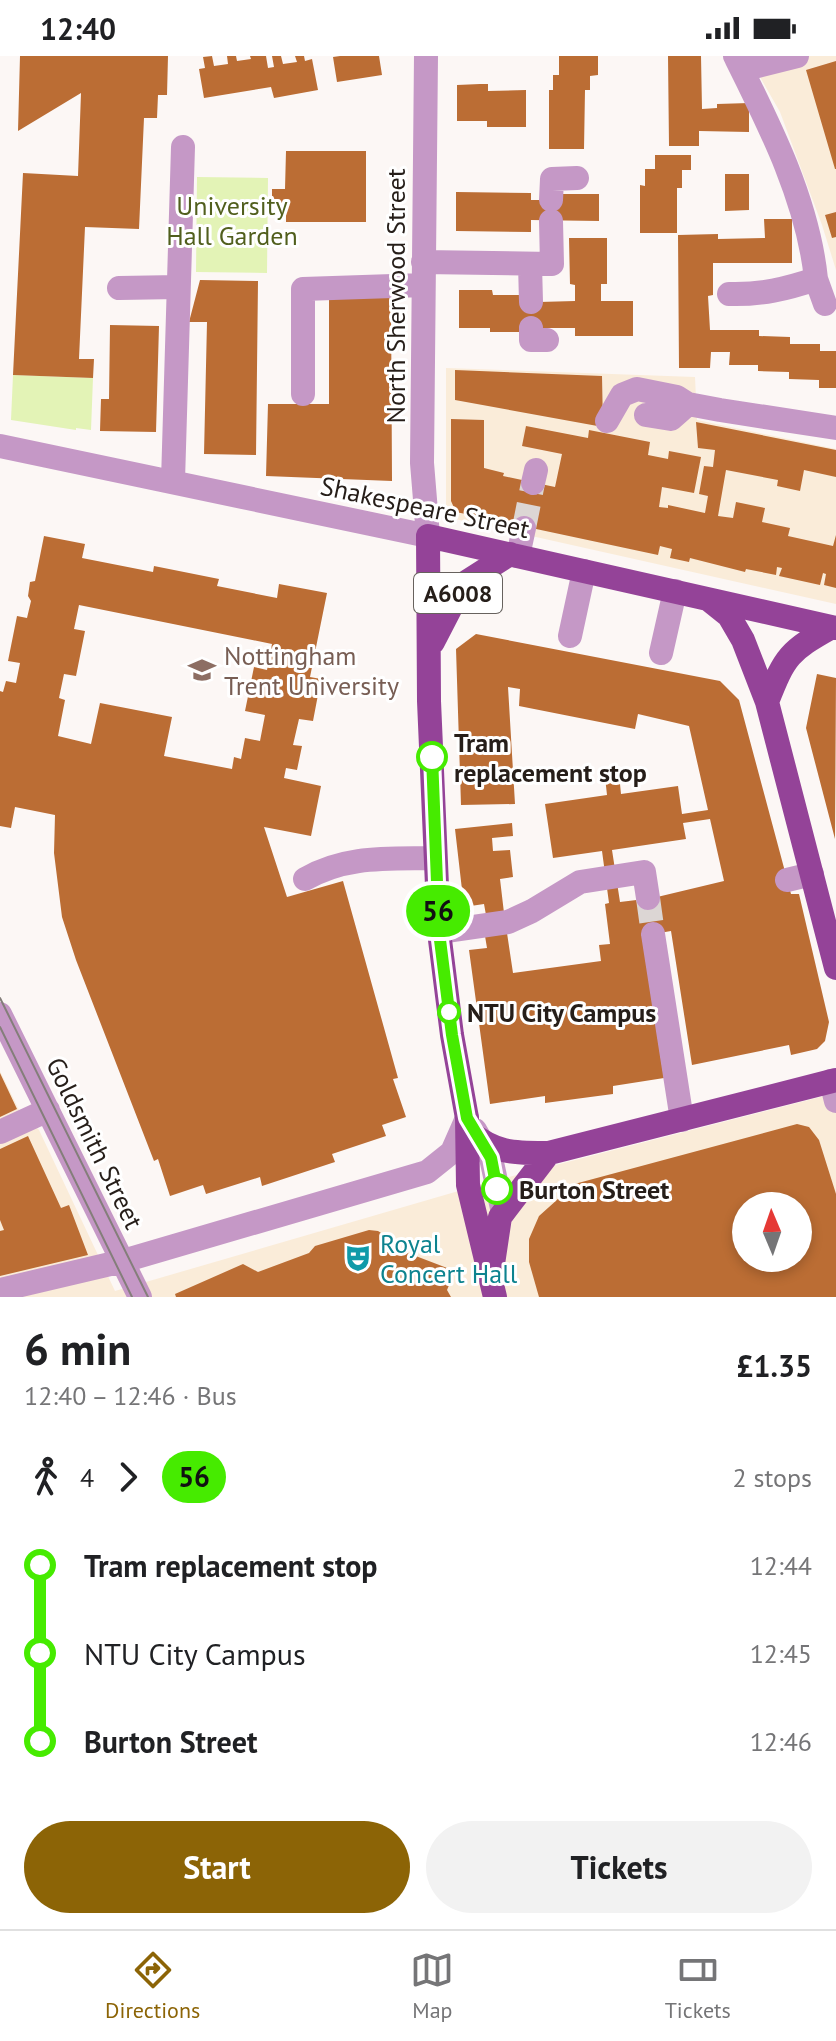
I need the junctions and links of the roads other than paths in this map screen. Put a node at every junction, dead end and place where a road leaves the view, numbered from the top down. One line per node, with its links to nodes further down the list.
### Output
1 (426, 56): 7 (street, North Sherwood Street)
2 (797, 56): 3 (street)
3 (738, 63): 8 (street)
4 (183, 147): 9 (street)
5 (577, 178): 6 (street)
6 (541, 264): 7 (street); 12 (street)
7 (423, 274): 14 (street); 22 (street, North Sherwood Street)
8 (816, 279): 11 (street); 13 (street)
9 (178, 287): 10 (street); 20 (street)
10 (119, 288)
11 (729, 294)
12 (531, 302)
13 (825, 304)
14 (303, 394)
15 (688, 404): 16 (street); 17 (street); 18 (street)
16 (646, 415)
17 (607, 421)
18 (836, 428)
19 (0, 446): 20 (street, Shakespeare Street)
20 (173, 481): 22 (street, Shakespeare Street)
21 (524, 528): 23 (street)
22 (428, 536): 23 (main road, Shakespeare Street / A6008); 29 (main road, A6008)
23 (514, 555): 24 (main road, Shakespeare Street / A6008); 29 (main road, A6008)
24 (584, 571): 25 (main road, Shakespeare Street / A6008); 28 (street)
25 (675, 591): 26 (main road, Shakespeare Street / A6008); 30 (street)
26 (707, 599): 27 (main road, Shakespeare Street / A6008); 31 (main road)
27 (834, 627): 31 (main road, A6008)
28 (570, 636)
29 (429, 652): 32 (main road, A6008)
30 (661, 653)
31 (767, 702): 33 (main road)
32 (435, 858): 34 (street); 37 (main road, A6008)
33 (812, 874): 35 (street); 39 (main road)
34 (305, 879)
35 (787, 880)
36 (648, 898): 37 (street)
37 (439, 932): 44 (main road, A6008)
38 (653, 934): 43 (street)
39 (836, 968)
40 (0, 1014): 42 (street, Goldsmith Street)
41 (834, 1087): 43 (main road)
42 (48, 1110): 45 (street); 48 (street, Goldsmith Street)
43 (682, 1120): 46 (main road)
44 (473, 1131): 46 (main road); 47 (street); 48 (street); 50 (main road, A6008)
45 (0, 1132)
46 (549, 1153): 47 (main road)
47 (503, 1213): 50 (main road)
48 (123, 1261): 49 (street); 51 (street, Goldsmith Street)
49 (0, 1290)
50 (493, 1290)
51 (140, 1297)

